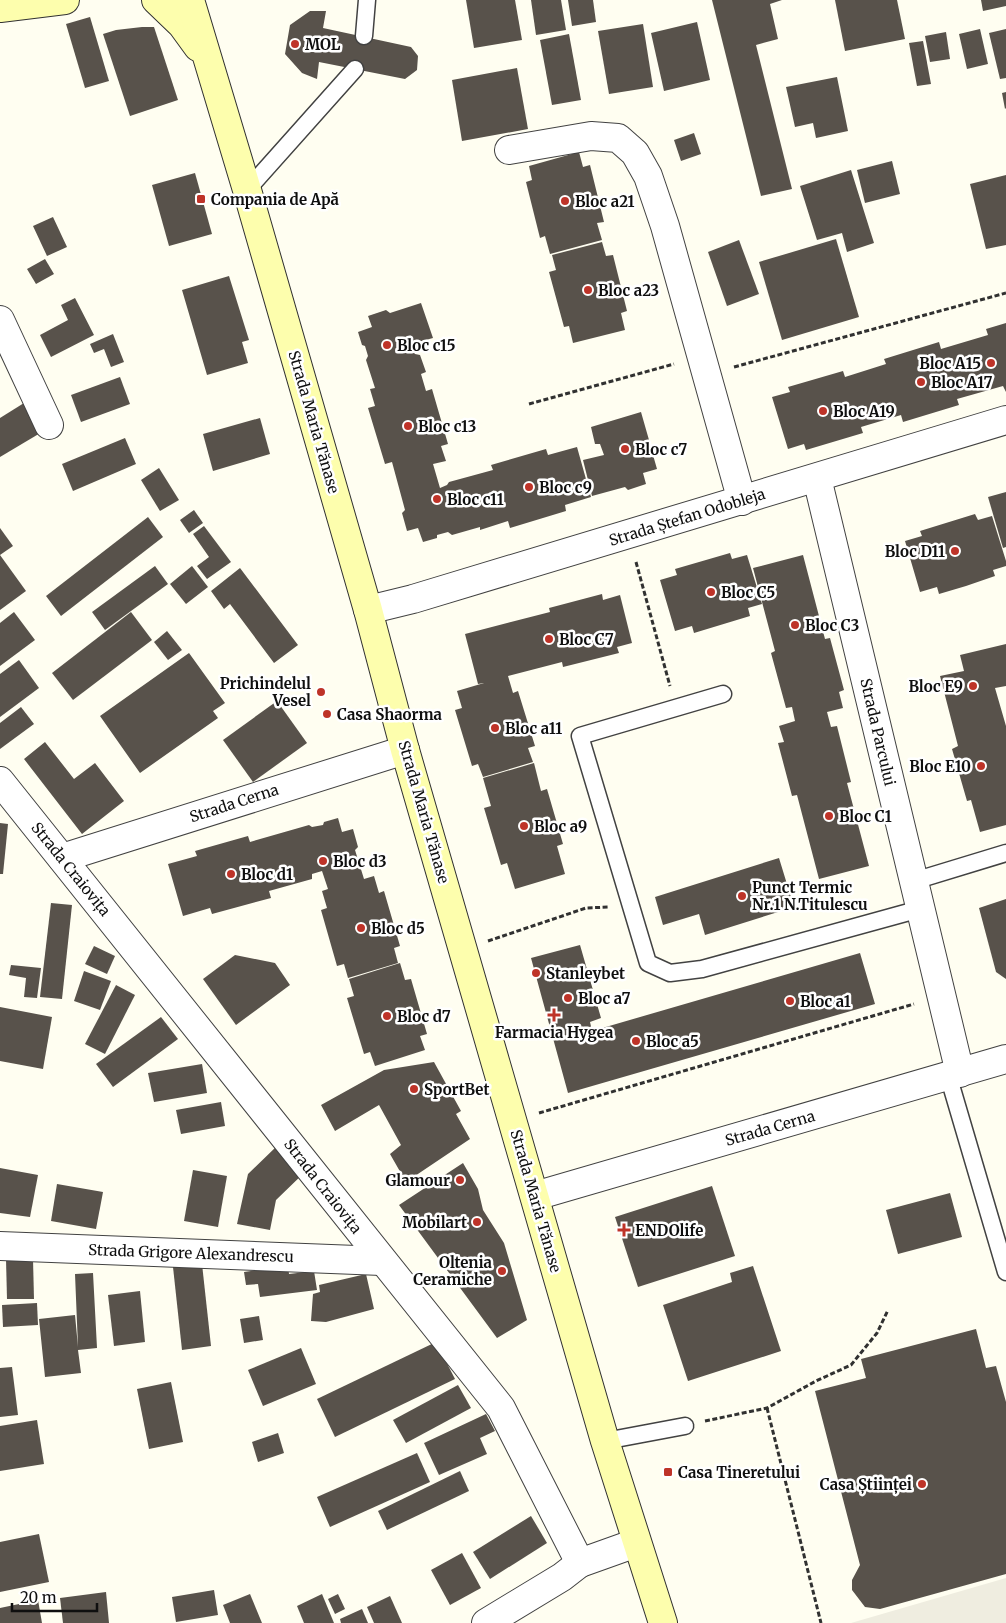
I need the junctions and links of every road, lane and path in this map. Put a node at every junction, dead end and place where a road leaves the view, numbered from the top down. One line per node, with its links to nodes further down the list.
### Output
1 (65, 0): 5 (main road)
2 (156, 0): 7 (main road)
3 (190, 0): 7 (main road, Strada Maria Tănase)
4 (367, 0): 6 (lane)
5 (0, 8)
6 (364, 36)
7 (209, 63): 10 (main road, Strada Maria Tănase)
8 (355, 69): 10 (lane)
9 (509, 150): 13 (street)
10 (247, 190): 20 (main road, Strada Maria Tănase)
11 (1006, 293): 13 (path)
12 (0, 320): 16 (street)
13 (704, 366): 14 (path); 18 (street)
14 (529, 404)
15 (1006, 420): 17 (street, Strada Ștefan Odobleja)
16 (49, 425)
17 (817, 478): 18 (street, Strada Ștefan Odobleja); 27 (street, Strada Parcului)
18 (742, 501): 19 (street, Strada Ștefan Odobleja)
19 (628, 535): 20 (street, Strada Ștefan Odobleja); 22 (path)
20 (368, 610): 23 (main road, Strada Maria Tănase)
21 (723, 694): 22 (lane)
22 (676, 708): 28 (lane)
23 (405, 750): 26 (street, Strada Cerna); 30 (main road, Strada Maria Tănase)
24 (0, 782): 26 (street, Strada Craiovița)
25 (1006, 853): 27 (lane)
26 (62, 858): 37 (street, Strada Craiovița)
27 (914, 881): 29 (street, Strada Parcului)
28 (630, 906): 29 (lane); 30 (path)
29 (920, 909): 31 (street, Strada Parcului)
30 (464, 949): 34 (main road, Strada Maria Tănase)
31 (942, 997): 33 (street, Strada Parcului); 34 (path)
32 (1006, 1060): 33 (street, Strada Cerna)
33 (954, 1074): 35 (street, Strada Cerna); 38 (lane)
34 (513, 1120): 35 (main road, Strada Maria Tănase)
35 (535, 1196): 42 (main road, Strada Maria Tănase)
36 (0, 1246): 37 (street, Strada Grigore Alexandrescu)
37 (382, 1261): 44 (street, Strada Craiovița)
38 (1006, 1272)
39 (888, 1310): 40 (path)
40 (767, 1408): 41 (path); 47 (path)
41 (685, 1426): 42 (lane)
42 (605, 1441): 43 (main road, Strada Maria Tănase)
43 (636, 1544): 44 (street); 46 (main road, Strada Maria Tănase)
44 (580, 1563): 45 (street)
45 (486, 1623)
46 (662, 1623)
47 (822, 1623)

